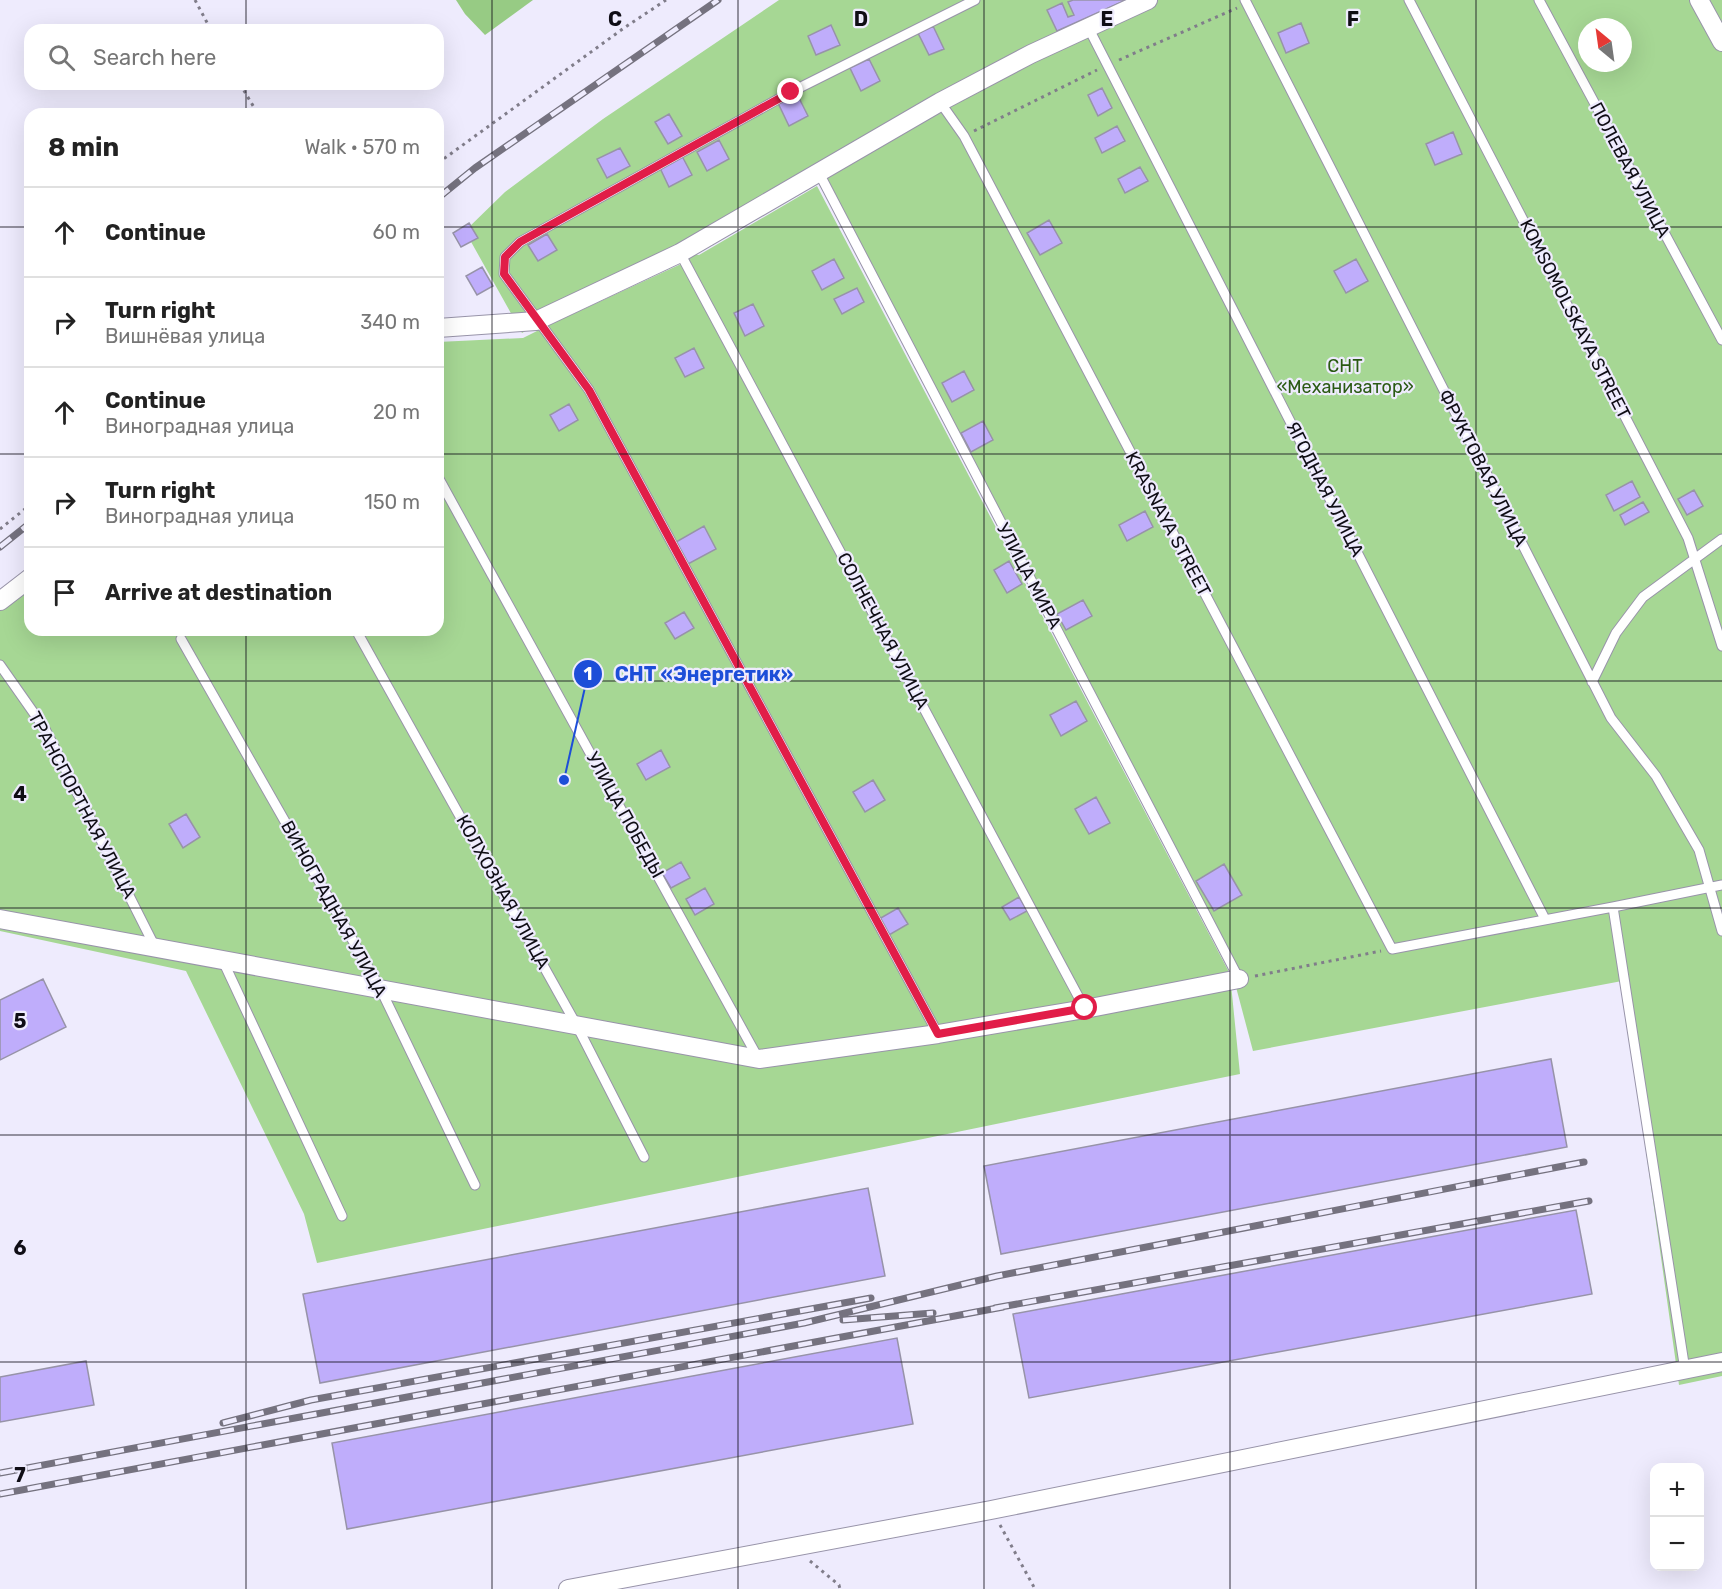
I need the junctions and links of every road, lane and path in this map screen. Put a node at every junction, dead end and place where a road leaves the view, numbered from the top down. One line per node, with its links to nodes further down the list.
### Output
1 (195, 0): 9 (path)
2 (666, 0): 15 (path)
3 (975, 0): 18 (lane)
4 (1148, 0): 10 (street)
5 (1245, 0): 32 (lane, ФРУКТОВАЯ УЛИЦА)
6 (1409, 0): 25 (lane, KOMSOMOLSKAYA STREET)
7 (1539, 0): 20 (lane, ПОЛЕВАЯ УЛИЦА)
8 (1699, 0): 11 (street)
9 (208, 24)
10 (1088, 27): 13 (street); 37 (lane, ЯГОДНАЯ УЛИЦА)
11 (1722, 42)
12 (244, 90): 14 (path)
13 (940, 102): 16 (street); 39 (lane, KRASNAYA STREET)
14 (254, 108)
15 (444, 159)
16 (819, 173): 17 (street); 42 (lane, УЛИЦА МИРА)
17 (680, 253): 18 (street); 44 (lane, СОЛНЕЧНАЯ УЛИЦА)
18 (536, 321): 19 (street); 46 (lane)
19 (444, 328)
20 (1722, 340)
21 (444, 488): 47 (lane, УЛИЦА ПОБЕДЫ)
22 (24, 510): 23 (path)
23 (0, 529)
24 (1722, 539): 25 (lane)
25 (1695, 558): 30 (lane, KOMSOMOLSKAYA STREET); 32 (lane)
26 (24, 583): 27 (street)
27 (0, 601)
28 (359, 636): 45 (lane, КОЛХОЗНАЯ УЛИЦА)
29 (181, 639): 43 (lane, ВИНОГРАДНАЯ УЛИЦА)
30 (1722, 646)
31 (0, 665): 40 (lane, ТРАНСПОРТНАЯ УЛИЦА)
32 (1592, 682): 34 (lane, ФРУКТОВАЯ УЛИЦА)
33 (1722, 885): 34 (lane)
34 (1708, 887): 35 (lane); 38 (lane, ФРУКТОВАЯ УЛИЦА)
35 (1613, 907): 37 (lane); 52 (lane)
36 (0, 919): 40 (street)
37 (1545, 919): 39 (lane)
38 (1722, 931)
39 (1392, 949): 42 (path)
40 (156, 950): 41 (street)
41 (223, 961): 43 (street); 50 (lane)
42 (1239, 979): 44 (street)
43 (381, 990): 45 (street); 49 (lane, ВИНОГРАДНАЯ УЛИЦА)
44 (1085, 1008): 46 (street)
45 (577, 1026): 47 (street); 48 (lane, КОЛХОЗНАЯ УЛИЦА)
46 (938, 1034): 47 (street)
47 (759, 1059)
48 (645, 1157)
49 (475, 1185)
50 (342, 1216)
51 (1722, 1362): 52 (street)
52 (1685, 1370): 53 (street)
53 (992, 1510): 54 (street); 57 (path)
54 (792, 1547): 55 (street); 56 (path)
55 (568, 1589)
56 (840, 1589)
57 (1035, 1589)

